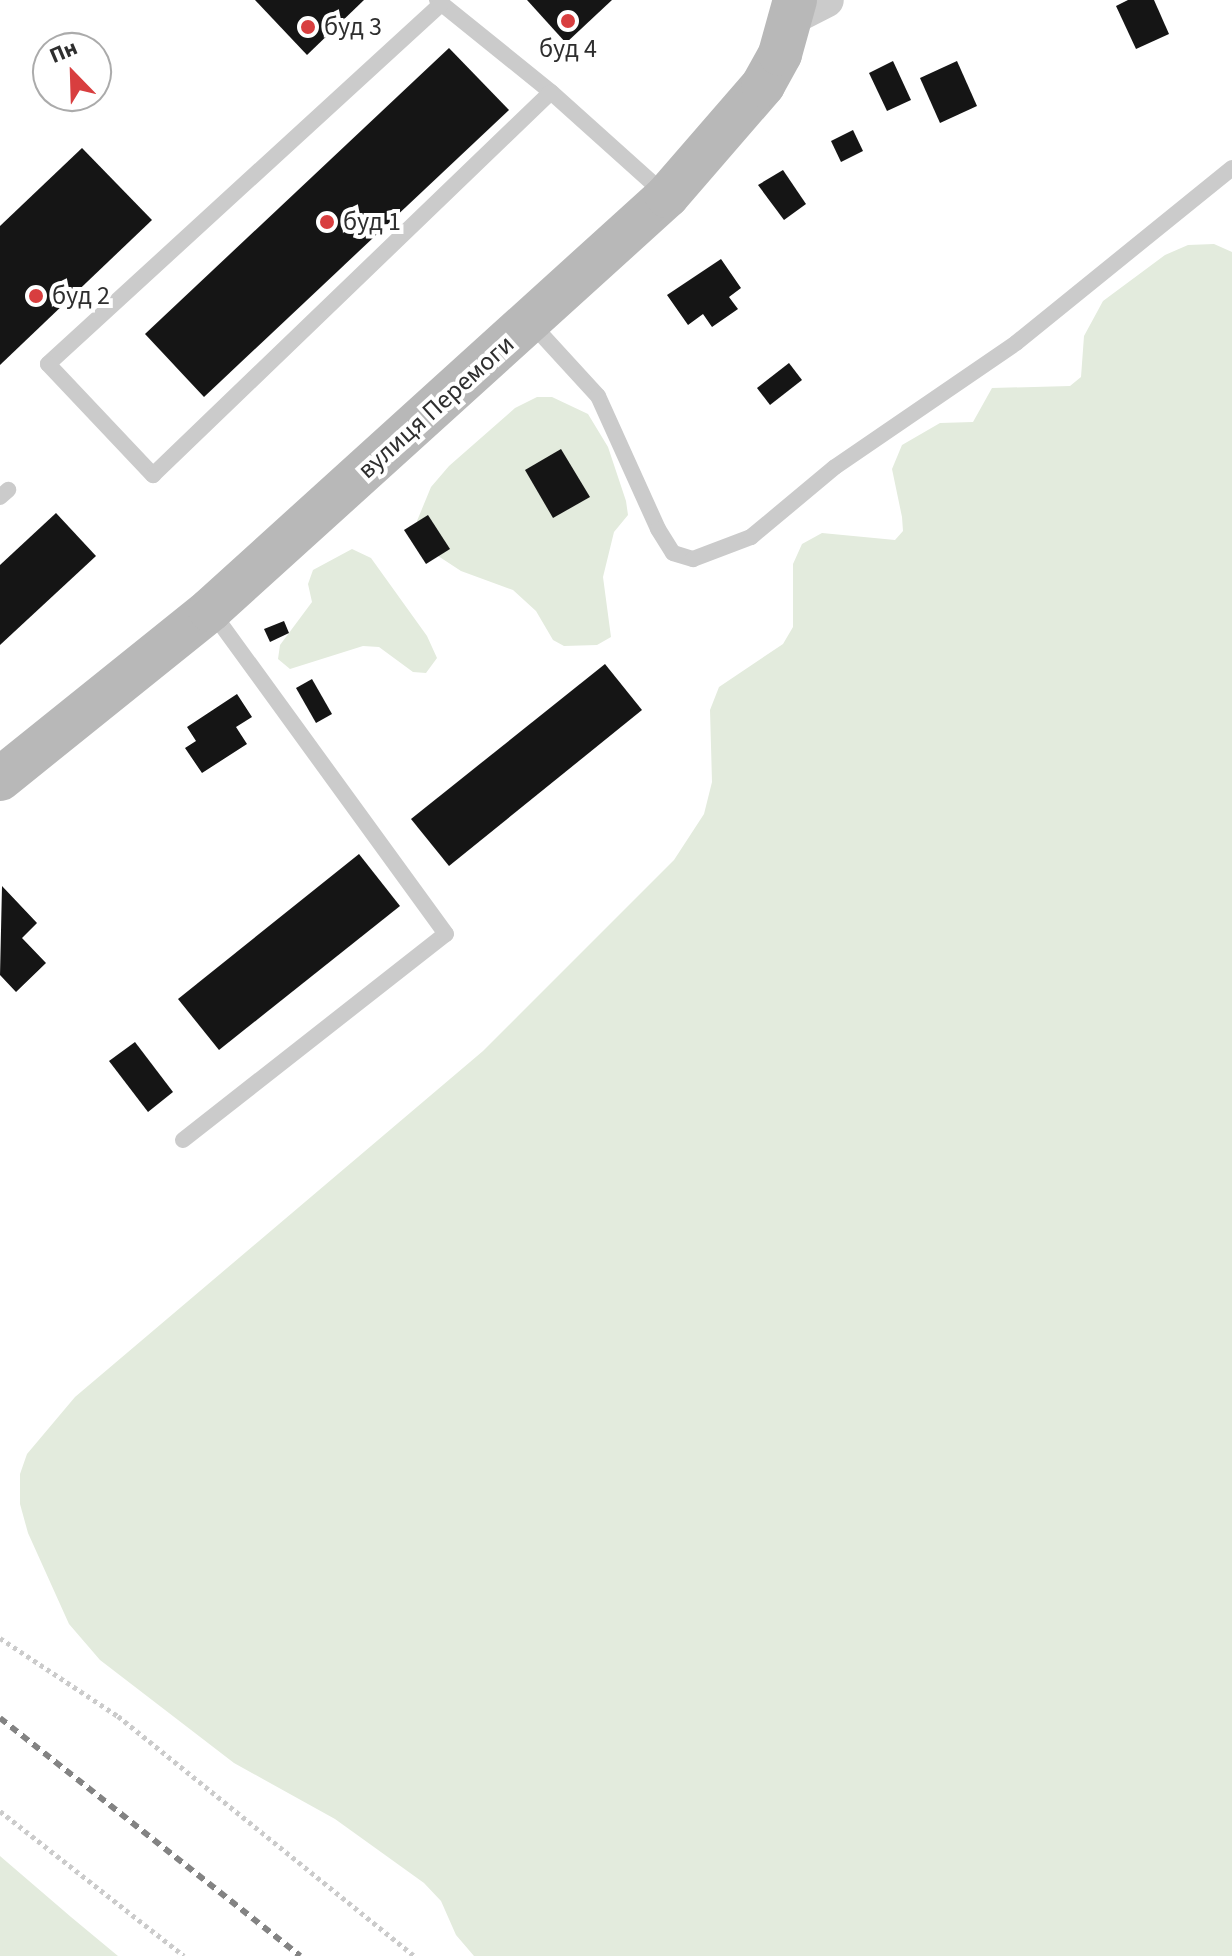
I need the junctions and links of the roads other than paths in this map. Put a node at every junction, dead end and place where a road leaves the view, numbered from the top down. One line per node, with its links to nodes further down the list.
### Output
1 (439, 2): 3 (lane); 3 (lane)
2 (805, 6): 5 (street, вулиця Перемоги)
3 (551, 92): 5 (lane)
4 (1232, 168): 6 (lane)
5 (667, 196): 6 (street, вулиця Перемоги)
6 (530, 322): 7 (street, вулиця Перемоги)
7 (210, 610): 8 (street, вулиця Перемоги); 9 (lane)
8 (0, 779)
9 (183, 1140)

